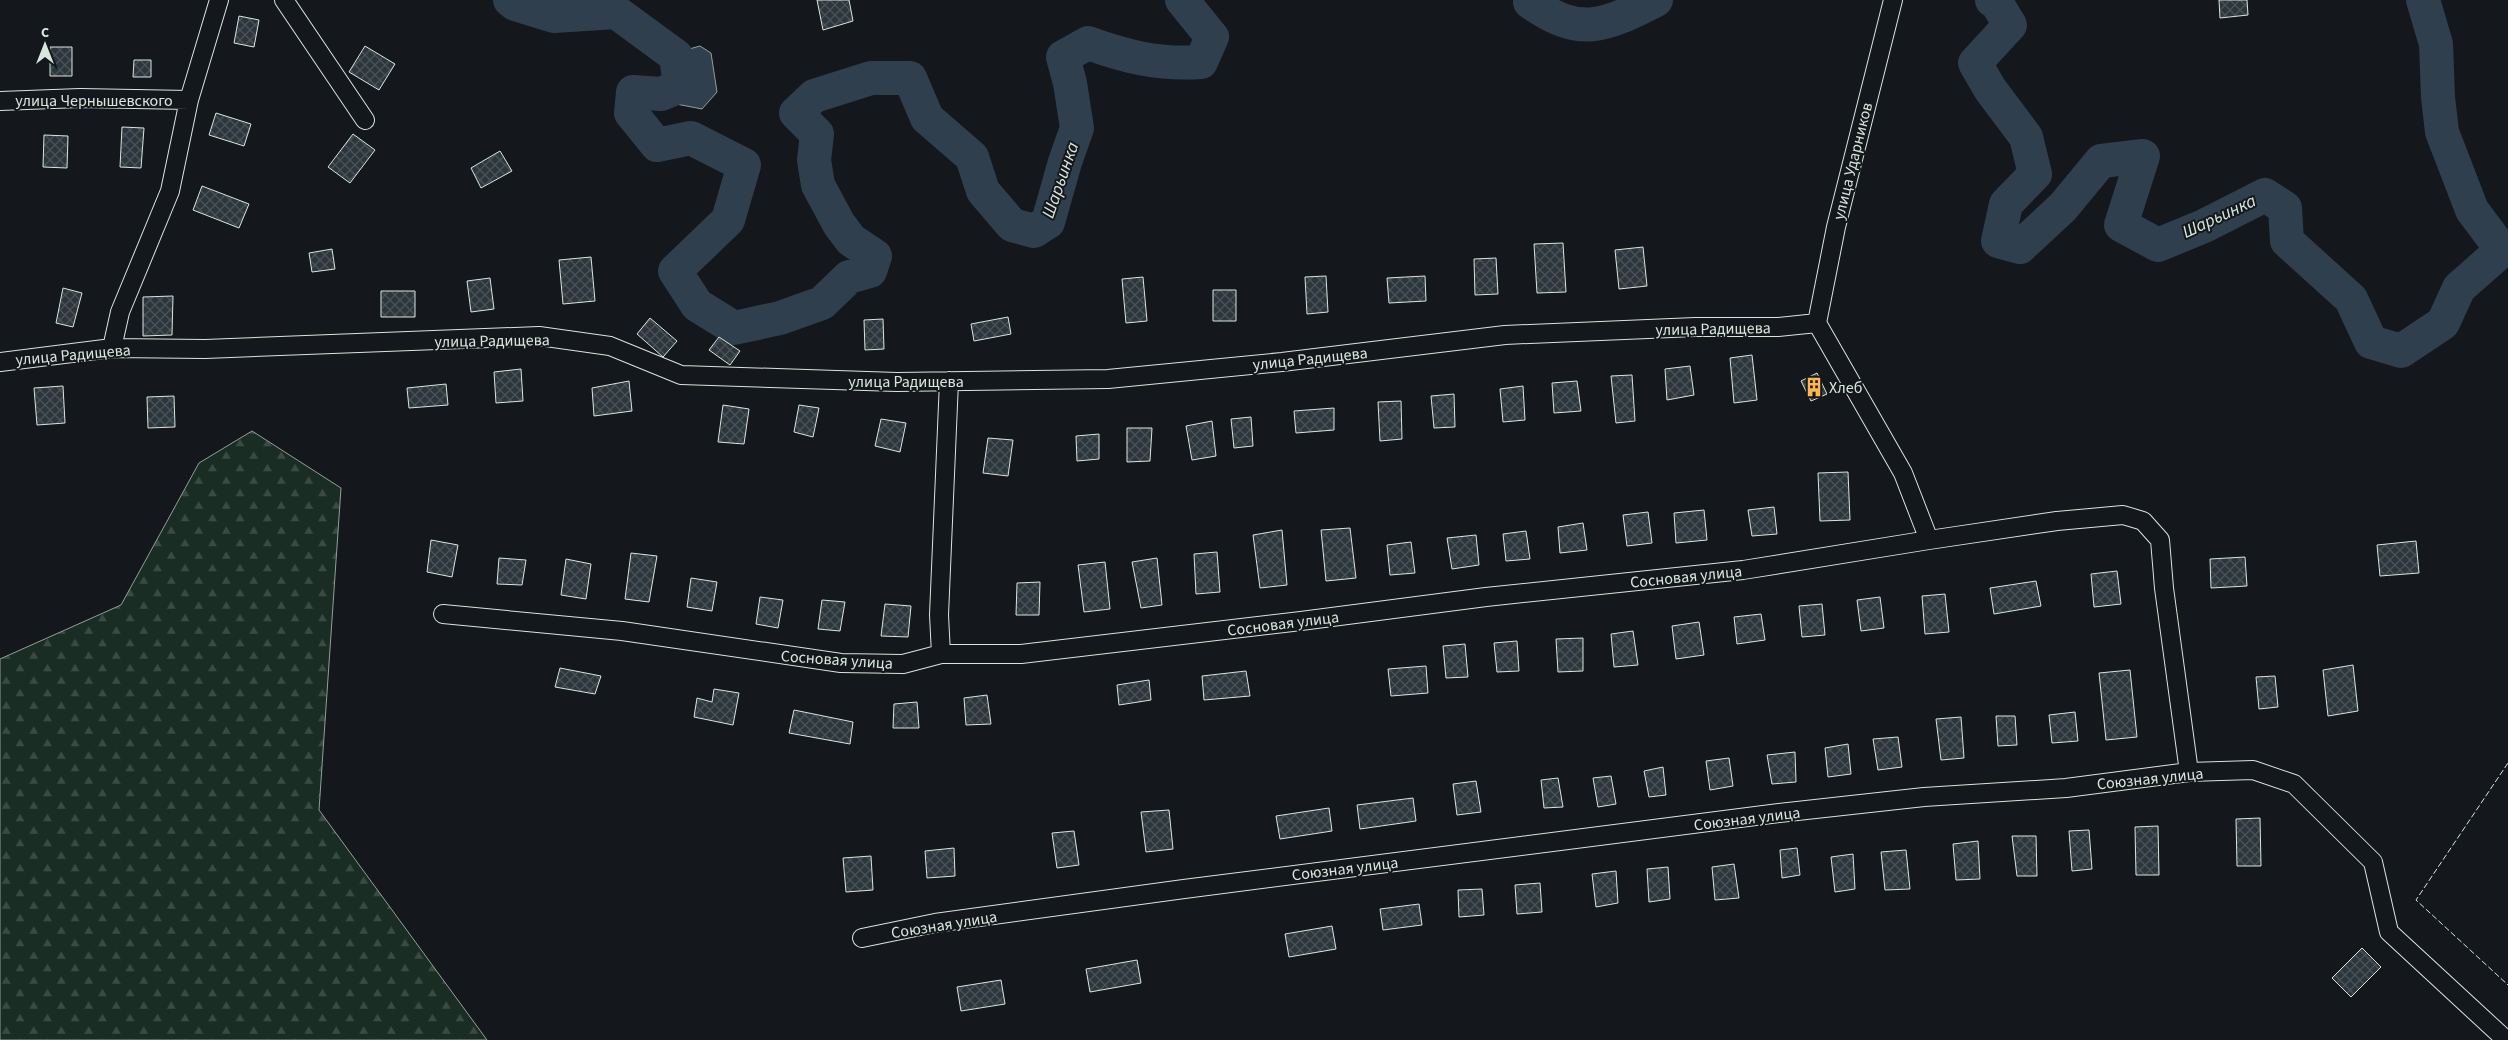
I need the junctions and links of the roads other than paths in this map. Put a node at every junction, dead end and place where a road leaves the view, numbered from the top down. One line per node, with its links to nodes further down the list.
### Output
1 (219, 0): 4 (street)
2 (284, 0): 6 (street)
3 (1893, 0): 7 (street, улица Ударников)
4 (189, 100): 5 (street, улица Чернышевского); 8 (street)
5 (0, 101)
6 (365, 120)
7 (1817, 323): 10 (street, улица Радищева); 11 (street)
8 (112, 348): 9 (street, улица Радищева); 10 (street, улица Радищева)
9 (0, 362)
10 (949, 381): 13 (street)
11 (1929, 540): 13 (street, Сосновая улица); 14 (street, Сосновая улица)
12 (443, 614): 13 (street, Сосновая улица)
13 (941, 654)
14 (2189, 772): 15 (street, Союзная улица); 16 (street, Союзная улица)
15 (862, 938)
16 (2506, 1040)

